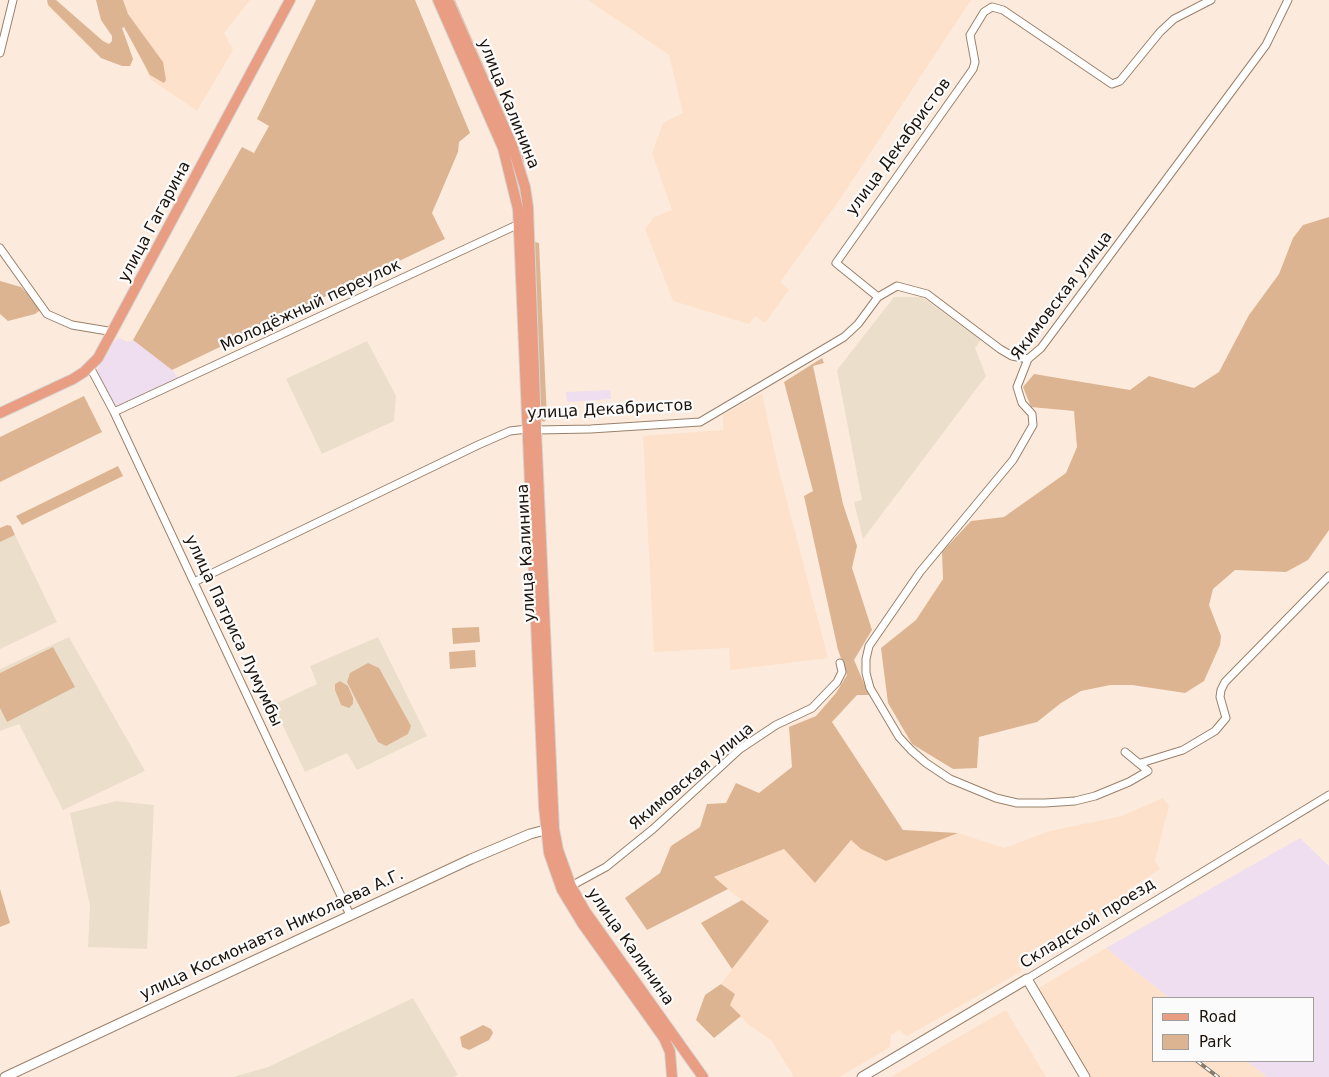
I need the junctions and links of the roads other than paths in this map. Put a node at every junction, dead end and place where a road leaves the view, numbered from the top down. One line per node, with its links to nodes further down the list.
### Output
1 (13, 0): 8 (street)
2 (283, 0): 9 (main road, улица Гагарина)
3 (290, 0): 9 (main road, улица Гагарина)
4 (438, 0): 10 (main road, улица Калинина)
5 (448, 0): 20 (main road, улица Калинина)
6 (1211, 0): 13 (street, улица Декабристов)
7 (1288, 0): 15 (street, Якимовская улица)
8 (0, 52)
9 (237, 93): 11 (main road, улица Гагарина)
10 (519, 224): 18 (street, Молодёжный переулок); 20 (main road, улица Калинина)
11 (164, 231): 14 (main road, улица Гагарина); 16 (main road, улица Гагарина)
12 (0, 248): 14 (street)
13 (878, 297): 15 (street); 20 (street, улица Декабристов)
14 (108, 331): 16 (main road, улица Гагарина)
15 (1028, 360): 25 (street, Якимовская улица)
16 (88, 364): 17 (main road, улица Гагарина); 18 (street, улица Патриса Лумумбы); 19 (main road, улица Гагарина)
17 (0, 407)
18 (114, 412): 22 (street, улица Патриса Лумумбы)
19 (0, 413)
20 (532, 430): 22 (street, улица Декабристов); 27 (main road, улица Калинина)
21 (1329, 576): 25 (street)
22 (194, 582): 29 (street, улица Патриса Лумумбы)
23 (840, 663): 28 (street, Якимовская улица)
24 (1125, 752): 25 (street)
25 (1141, 763)
26 (1329, 795): 30 (street, Складской проезд)
27 (550, 829): 28 (main road, улица Калинина); 29 (street, улица Космонавта Николаева А.Г.); 32 (main road, улица Калинина)
28 (571, 886): 33 (main road, улица Калинина)
29 (350, 915): 31 (street, улица Космонавта Николаева А.Г.)
30 (1027, 979): 34 (street, Складской проезд); 35 (street)
31 (5, 1077)
32 (672, 1077)
33 (703, 1077)
34 (862, 1077)
35 (1085, 1077)

